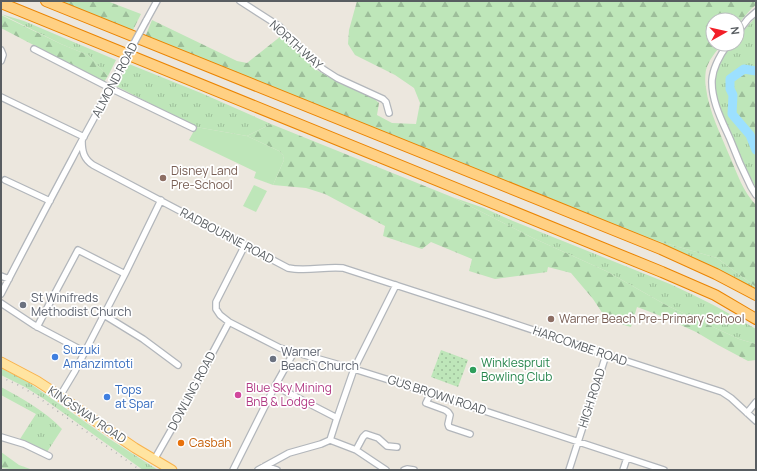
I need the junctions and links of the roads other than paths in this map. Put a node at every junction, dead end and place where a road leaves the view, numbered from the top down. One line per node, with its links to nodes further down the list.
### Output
1 (46, 1): 28 (highway)
2 (157, 1): 11 (street, ALMOND ROAD, bridge)
3 (240, 1): 13 (street, NORTH WAY)
4 (1, 3): 31 (highway)
5 (756, 12): 6 (street)
6 (745, 23)
7 (1, 50): 10 (street)
8 (34, 50): 11 (street)
9 (723, 52): 19 (street)
10 (1, 61)
11 (110, 88): 14 (street); 15 (street, ALMOND ROAD)
12 (1, 97): 15 (street)
13 (389, 113)
14 (193, 128)
15 (83, 139): 16 (street, ALMOND ROAD); 17 (street)
16 (72, 159): 17 (street); 21 (street, ALMOND ROAD)
17 (89, 162): 20 (street, RADBOURNE ROAD)
18 (5, 180): 21 (street)
19 (756, 195)
20 (161, 200): 22 (street, RADBOURNE ROAD); 23 (street)
21 (50, 201): 25 (street, ALMOND ROAD)
22 (244, 245): 26 (street, RADBOURNE ROAD); 32 (street, GUS BROWN ROAD)
23 (125, 274): 30 (street); 33 (street)
24 (1, 276): 25 (street)
25 (9, 279): 27 (street, ALMOND ROAD)
26 (396, 285): 36 (street, HARCOMBE ROAD); 39 (street)
27 (1, 294)
28 (756, 295)
29 (1, 303): 33 (street)
30 (104, 315): 34 (street); 38 (street)
31 (756, 319)
32 (229, 322): 35 (street, GUS BROWN ROAD); 55 (street, DOWLING ROAD)
33 (37, 327): 34 (street)
34 (85, 352): 42 (street)
35 (294, 352): 39 (street, GUS BROWN ROAD); 40 (street)
36 (606, 355): 44 (street, HARCOMBE ROAD); 50 (street, HIGH ROAD)
37 (1, 362): 42 (main road, KINGSWAY ROAD)
38 (178, 365)
39 (354, 369): 41 (street, GUS BROWN ROAD); 45 (street)
40 (275, 386): 45 (street); 58 (street)
41 (431, 393): 47 (street); 50 (street, GUS BROWN ROAD)
42 (60, 396): 55 (main road, KINGSWAY ROAD)
43 (756, 402): 44 (street)
44 (747, 413): 46 (street, HARCOMBE ROAD)
45 (337, 418): 49 (street)
46 (756, 421)
47 (470, 434)
48 (1, 437): 53 (street)
49 (330, 440): 52 (street); 56 (street)
50 (578, 442): 54 (street, GUS BROWN ROAD); 64 (street, HIGH ROAD)
51 (397, 448): 52 (street)
52 (356, 450): 61 (street)
53 (49, 456)
54 (627, 458): 65 (street); 66 (street, GUS BROWN ROAD)
55 (154, 460): 57 (main road, KINGSWAY ROAD)
56 (266, 466): 59 (street); 60 (street)
57 (172, 470)
58 (233, 470)
59 (258, 470)
60 (277, 470)
61 (386, 470)
62 (404, 470): 63 (street)
63 (414, 470)
64 (569, 470)
65 (623, 470)
66 (664, 470)

